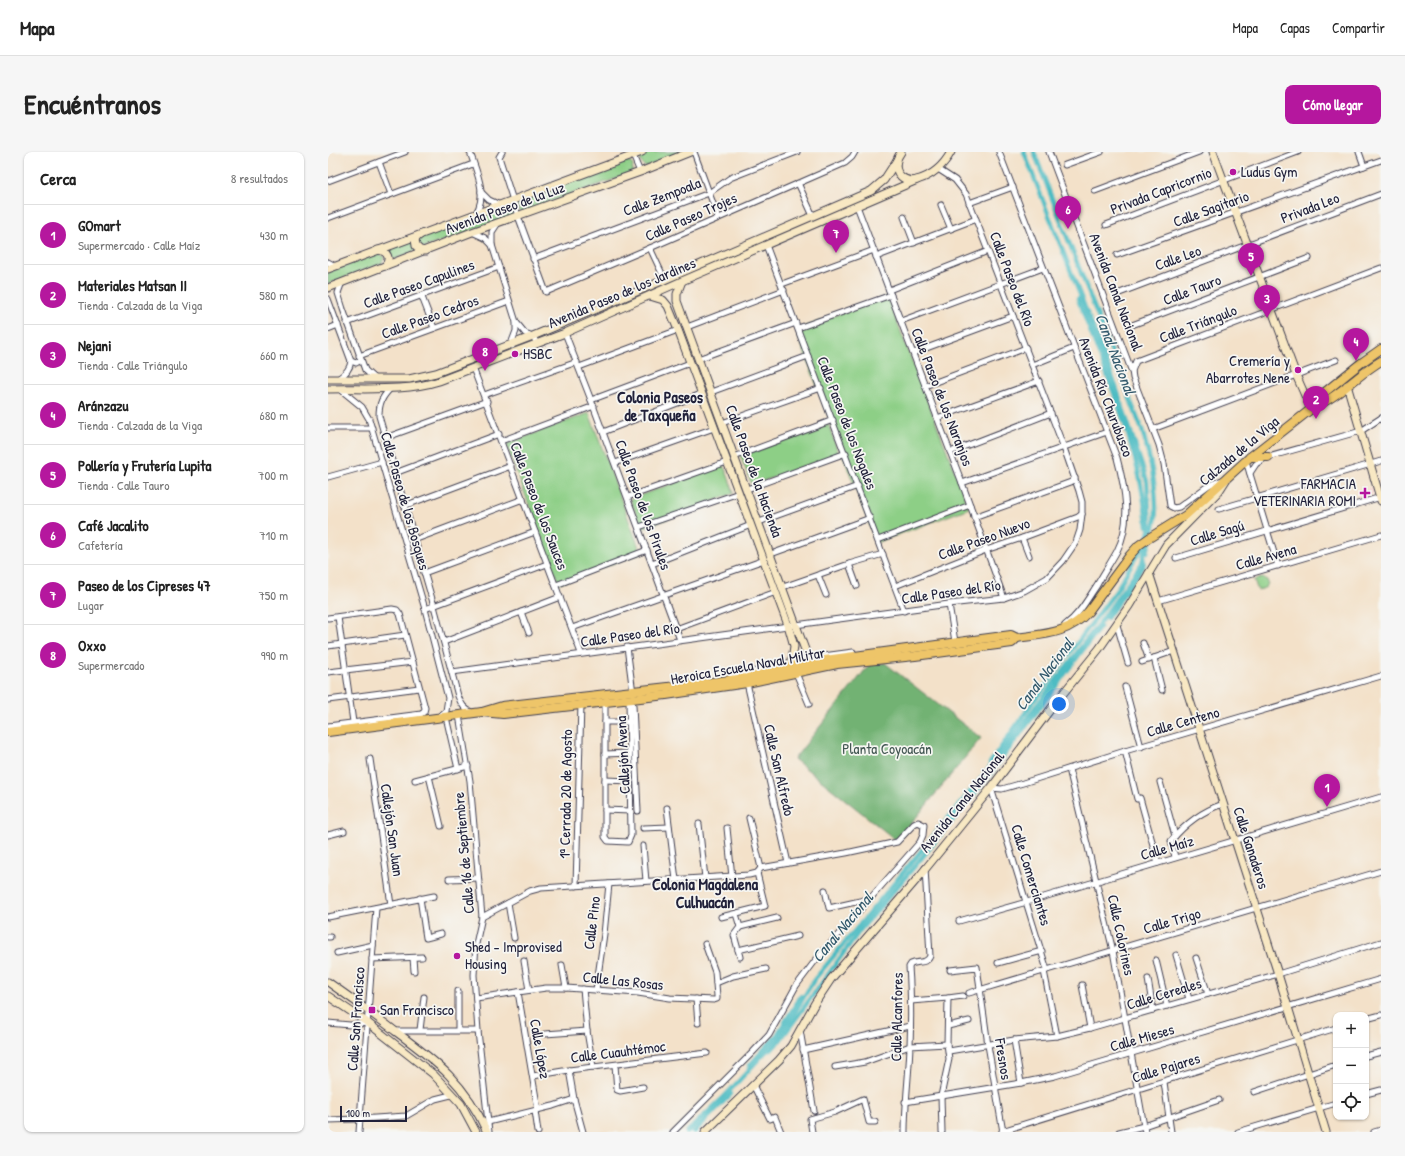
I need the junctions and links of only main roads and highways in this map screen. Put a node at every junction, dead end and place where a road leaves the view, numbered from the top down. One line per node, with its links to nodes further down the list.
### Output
1 (1381, 349): 3 (main road, Calzada de la Viga)
2 (1381, 361): 3 (main road, Calzada de la Viga)
3 (1313, 408): 4 (main road, Calzada de la Viga)
4 (1269, 442): 5 (main road, Calzada de la Viga); 5 (main road)
5 (1248, 459): 6 (main road, Calzada de la Viga)
6 (1182, 517): 7 (main road, Heroica Escuela Naval Militar)
7 (1017, 638): 8 (main road, Heroica Escuela Naval Militar); 8 (main road, Heroica Escuela Naval Militar)
8 (810, 663): 9 (main road, Heroica Escuela Naval Militar)
9 (793, 667): 10 (main road, Heroica Escuela Naval Militar); 10 (main road, Heroica Escuela Naval Militar)
10 (632, 695): 11 (main road, Heroica Escuela Naval Militar)
11 (606, 698): 12 (main road, Heroica Escuela Naval Militar); 12 (main road, Heroica Escuela Naval Militar)
12 (482, 712): 13 (main road, Heroica Escuela Naval Militar)
13 (328, 732)

